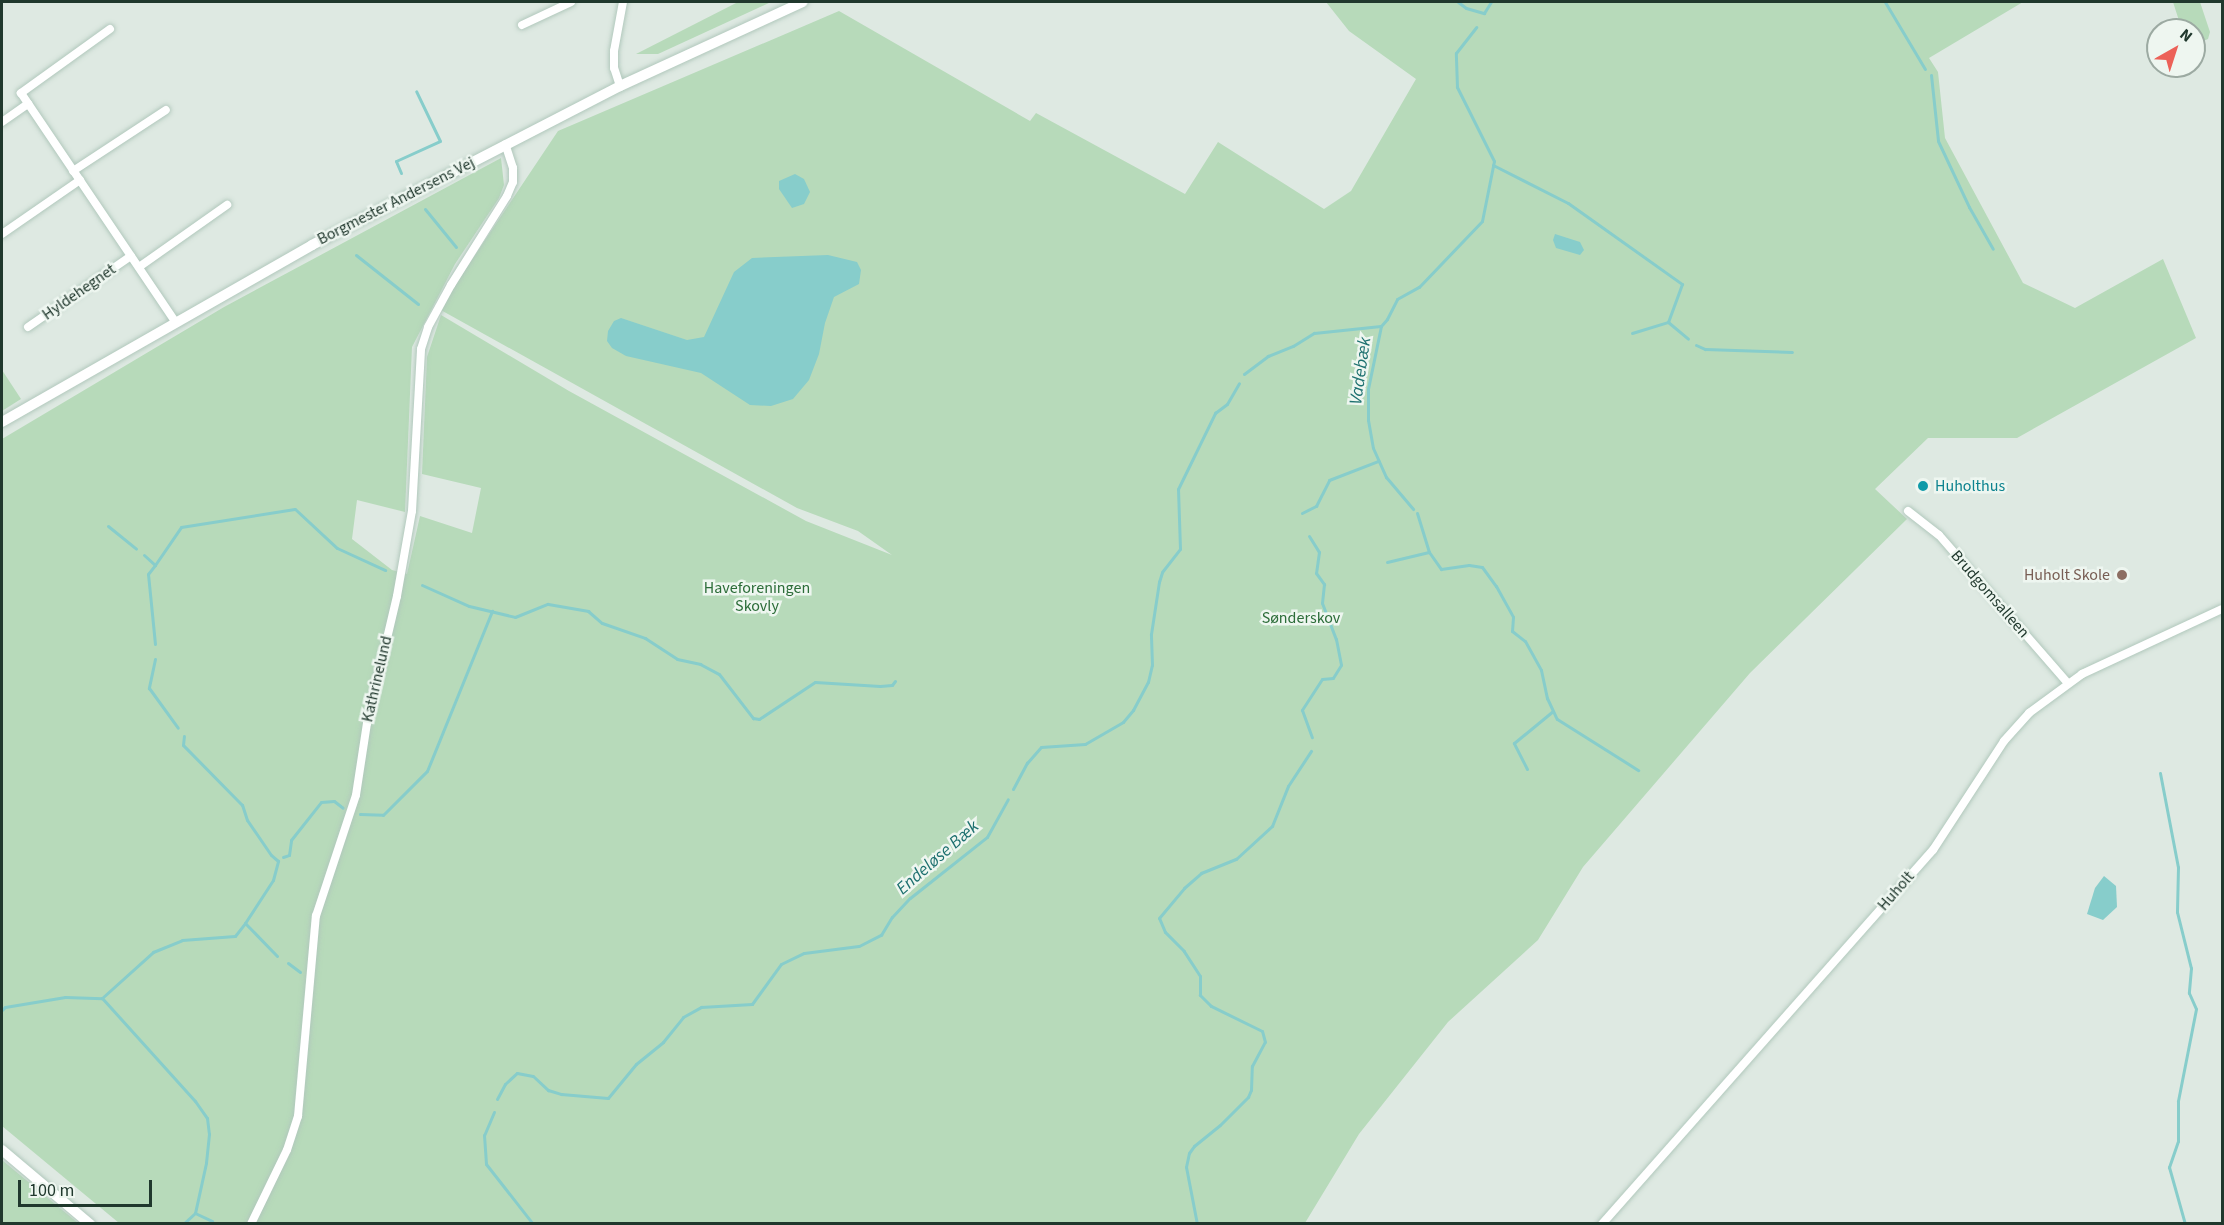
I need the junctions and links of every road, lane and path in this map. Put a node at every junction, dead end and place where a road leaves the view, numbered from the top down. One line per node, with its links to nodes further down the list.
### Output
1 (571, 2): 4 (street)
2 (623, 2): 6 (street)
3 (803, 2): 6 (street, Borgmester Andersens Vej)
4 (522, 25)
5 (110, 29): 7 (street)
6 (620, 86): 10 (street, Borgmester Andersens Vej)
7 (28, 104): 9 (street); 11 (street, Hyldehegnet)
8 (166, 110): 11 (street)
9 (2, 122)
10 (505, 144): 17 (street, Borgmester Andersens Vej); 25 (street, Kathrinelund)
11 (73, 171): 12 (street, Hyldehegnet)
12 (80, 180): 14 (street); 15 (street, Hyldehegnet)
13 (227, 205): 16 (street, Hyldehegnet)
14 (2, 234)
15 (131, 256): 16 (street, Hyldehegnet); 18 (street, Hyldehegnet)
16 (139, 267): 17 (street, Hyldehegnet)
17 (175, 321): 19 (street, Borgmester Andersens Vej)
18 (28, 327)
19 (2, 422)
20 (1908, 511): 22 (street, Brudgomsalleen)
21 (2223, 609): 22 (street, Huholt)
22 (2067, 682): 26 (street, Huholt)
23 (2, 1150): 24 (street)
24 (90, 1224)
25 (251, 1224)
26 (1602, 1224)

